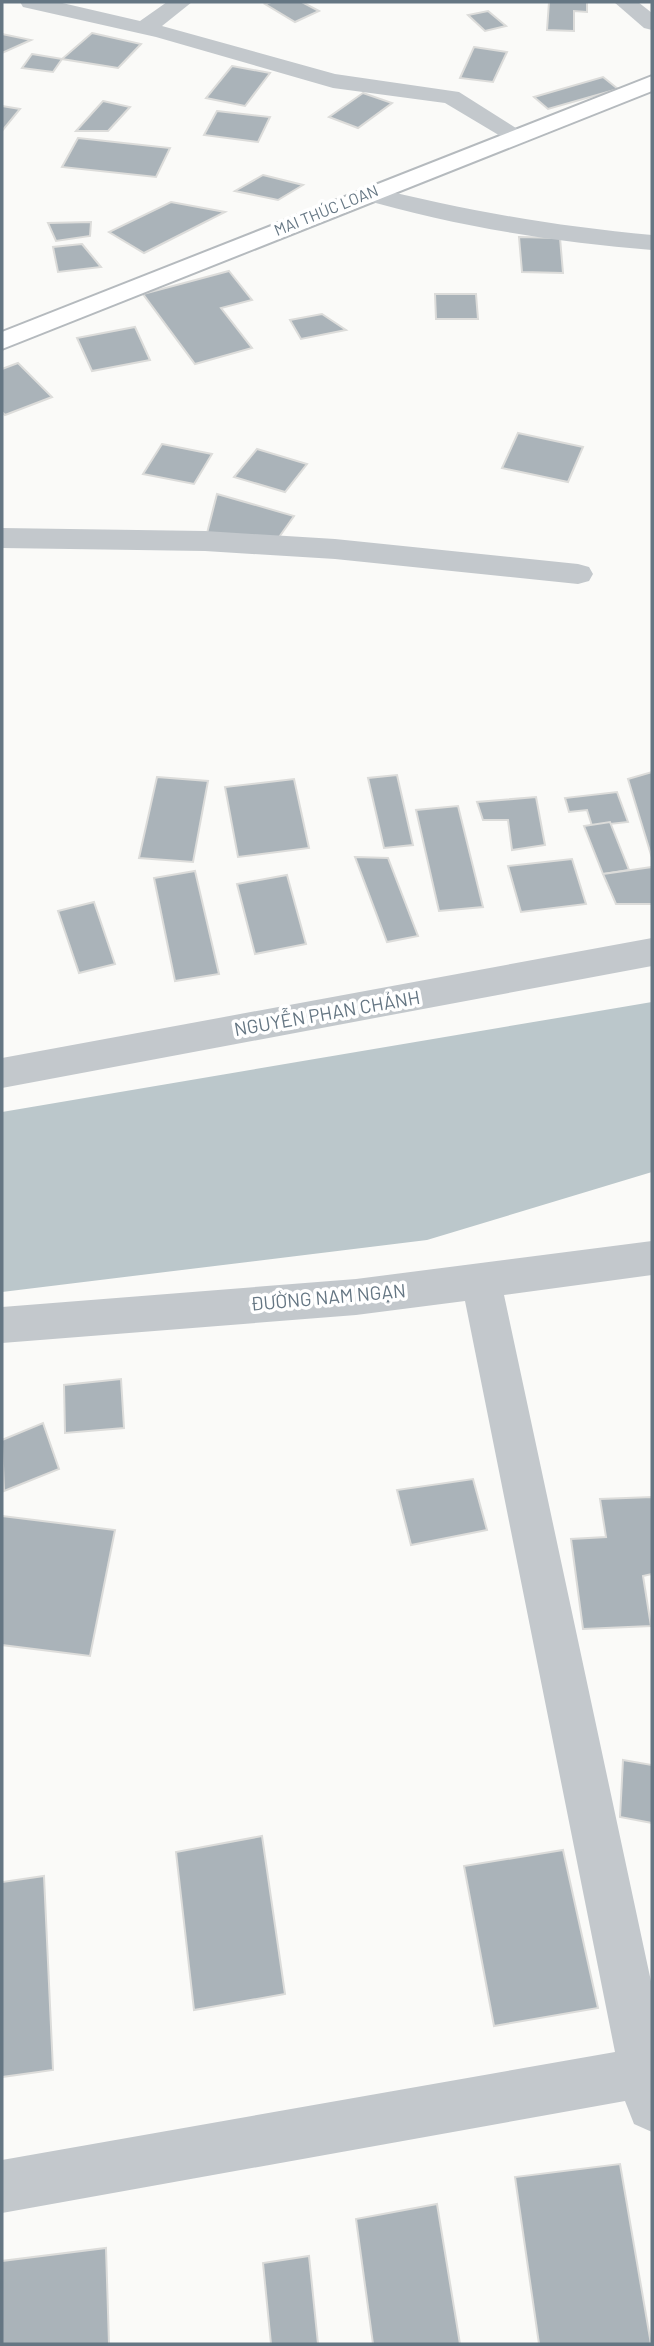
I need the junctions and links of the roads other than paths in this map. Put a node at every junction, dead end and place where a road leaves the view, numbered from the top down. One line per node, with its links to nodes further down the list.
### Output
1 (31, 2): 5 (street)
2 (181, 2): 5 (street)
3 (625, 2): 4 (street)
4 (652, 23)
5 (144, 28): 7 (street)
6 (652, 83): 7 (main road, MAI THÚC LOAN)
7 (515, 135): 8 (main road, MAI THÚC LOAN)
8 (367, 194): 9 (street); 10 (main road, MAI THÚC LOAN)
9 (652, 243)
10 (2, 341)
11 (2, 538): 12 (street)
12 (578, 574)
13 (652, 952): 14 (street, NGUYỄN PHAN CHÁNH)
14 (2, 1073)
15 (652, 1258): 16 (street, ĐƯỜNG NAM NGẠN)
16 (481, 1280): 17 (street, ĐƯỜNG NAM NGẠN); 18 (street)
17 (2, 1325)
18 (649, 2089): 19 (street)
19 (2, 2187)

